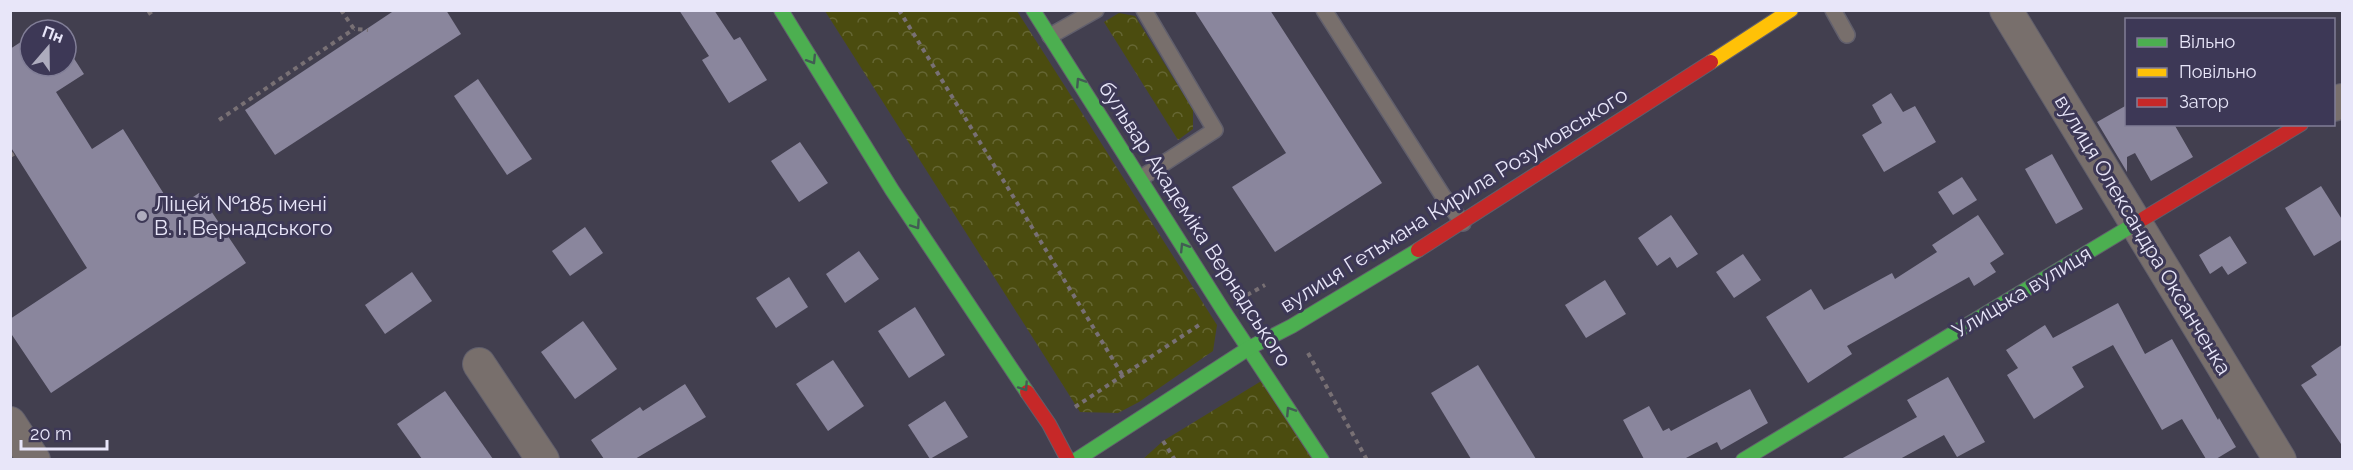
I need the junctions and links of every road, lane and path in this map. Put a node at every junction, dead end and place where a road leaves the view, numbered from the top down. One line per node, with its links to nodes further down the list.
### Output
1 (153, 10): 12 (path)
2 (341, 10): 13 (path)
3 (781, 10): 32 (street, one-way to 32)
4 (899, 10): 26 (path)
5 (1033, 10): 16 (street, бульвар Академіка Вернадського)
6 (1096, 10): 16 (lane)
7 (1144, 10): 19 (lane)
8 (1324, 10): 20 (lane)
9 (1791, 10): 20 (street, вулиця Гетьмана Кирила Розумовського)
10 (1833, 10): 15 (lane)
11 (2006, 10): 21 (street, вулиця Олександра Оксанченка)
12 (148, 14)
13 (354, 29): 14 (path); 17 (path)
14 (368, 30)
15 (1847, 35)
16 (1050, 36): 19 (street, бульвар Академіка Вернадського, one-way to 16)
17 (219, 120)
18 (2298, 126): 21 (street, Улицька вулиця)
19 (1141, 178): 24 (street, бульвар Академіка Вернадського, one-way to 19)
20 (1463, 223): 24 (street, вулиця Гетьмана Кирила Розумовського)
21 (2136, 224): 37 (street, Улицька вулиця); 38 (street, вулиця Олександра Оксанченка)
22 (1209, 319): 26 (path)
23 (1304, 346): 36 (path)
24 (1249, 348): 33 (street, вулиця Гетьмана Кирила Розумовського); 35 (street, бульвар Академіка Вернадського, one-way to 24)
25 (479, 364): 31 (street)
26 (1123, 376): 27 (path)
27 (1066, 412)
28 (10, 423): 30 (street)
29 (1163, 441): 34 (path)
30 (34, 459)
31 (543, 459)
32 (1068, 459)
33 (1076, 459)
34 (1175, 459)
35 (1322, 459)
36 (1367, 459)
37 (1743, 459)
38 (2280, 459)

